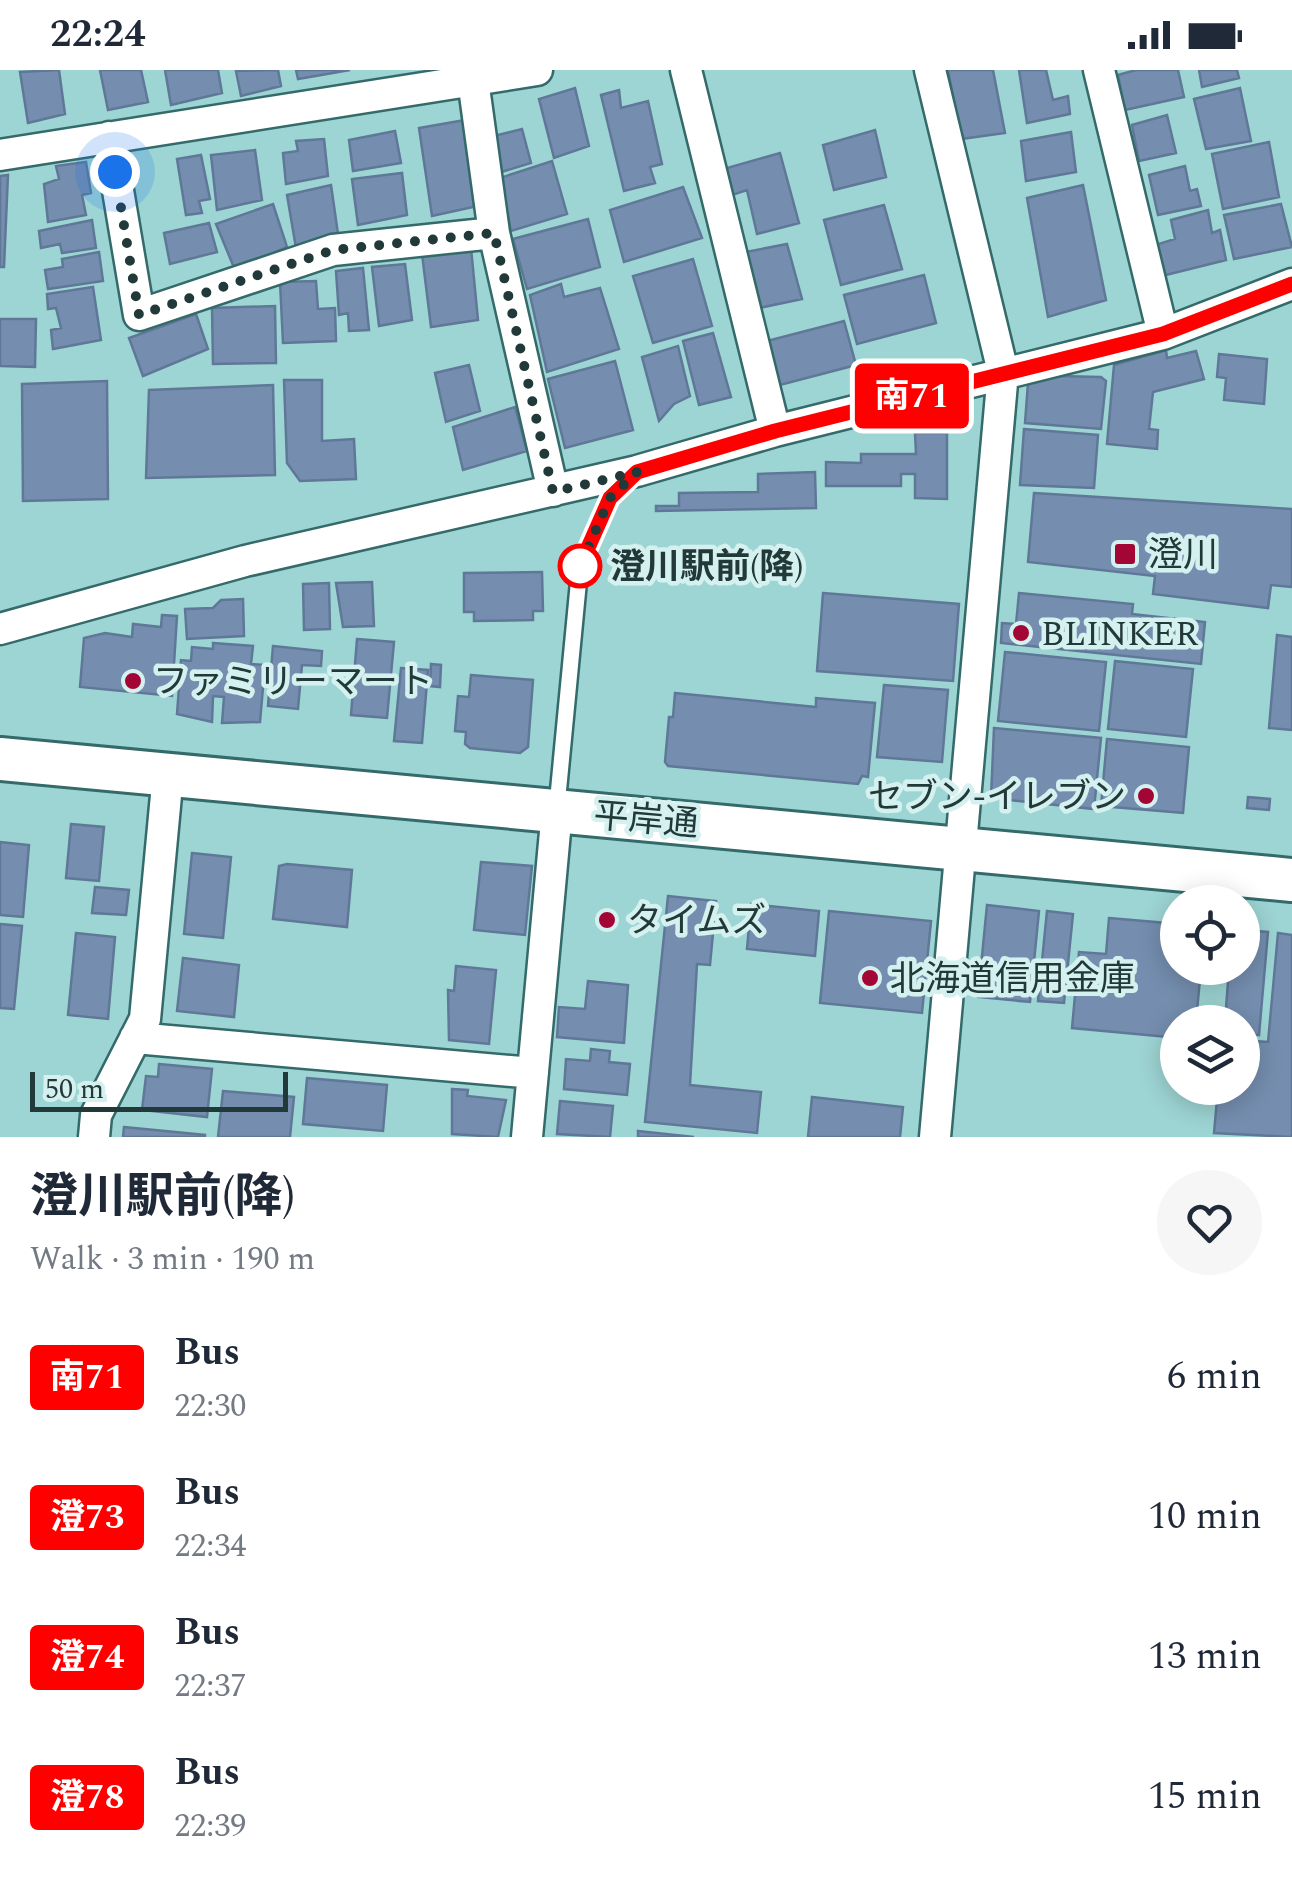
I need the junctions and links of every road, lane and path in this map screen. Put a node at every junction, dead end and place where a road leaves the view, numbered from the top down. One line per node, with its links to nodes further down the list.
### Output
1 (536, 70): 5 (street)
2 (686, 70): 12 (street)
3 (930, 70): 11 (street)
4 (1099, 70): 10 (street)
5 (473, 80): 6 (street); 8 (street)
6 (109, 137): 7 (street); 8 (street)
7 (0, 155)
8 (494, 233): 14 (street)
9 (1292, 284): 10 (street)
10 (1163, 334): 11 (street)
11 (1003, 372): 12 (street); 19 (street)
12 (775, 431): 13 (street)
13 (637, 472): 14 (street); 18 (lane)
14 (553, 492): 15 (street)
15 (0, 629)
16 (0, 759): 17 (street, 平岸通)
17 (168, 774): 18 (street, 平岸通); 21 (street)
18 (557, 810): 19 (street, 平岸通); 22 (street)
19 (961, 848): 20 (street, 平岸通); 25 (street)
20 (1292, 880)
21 (136, 1038): 22 (street); 23 (street)
22 (533, 1073): 24 (street)
23 (94, 1137)
24 (527, 1137)
25 (935, 1137)

